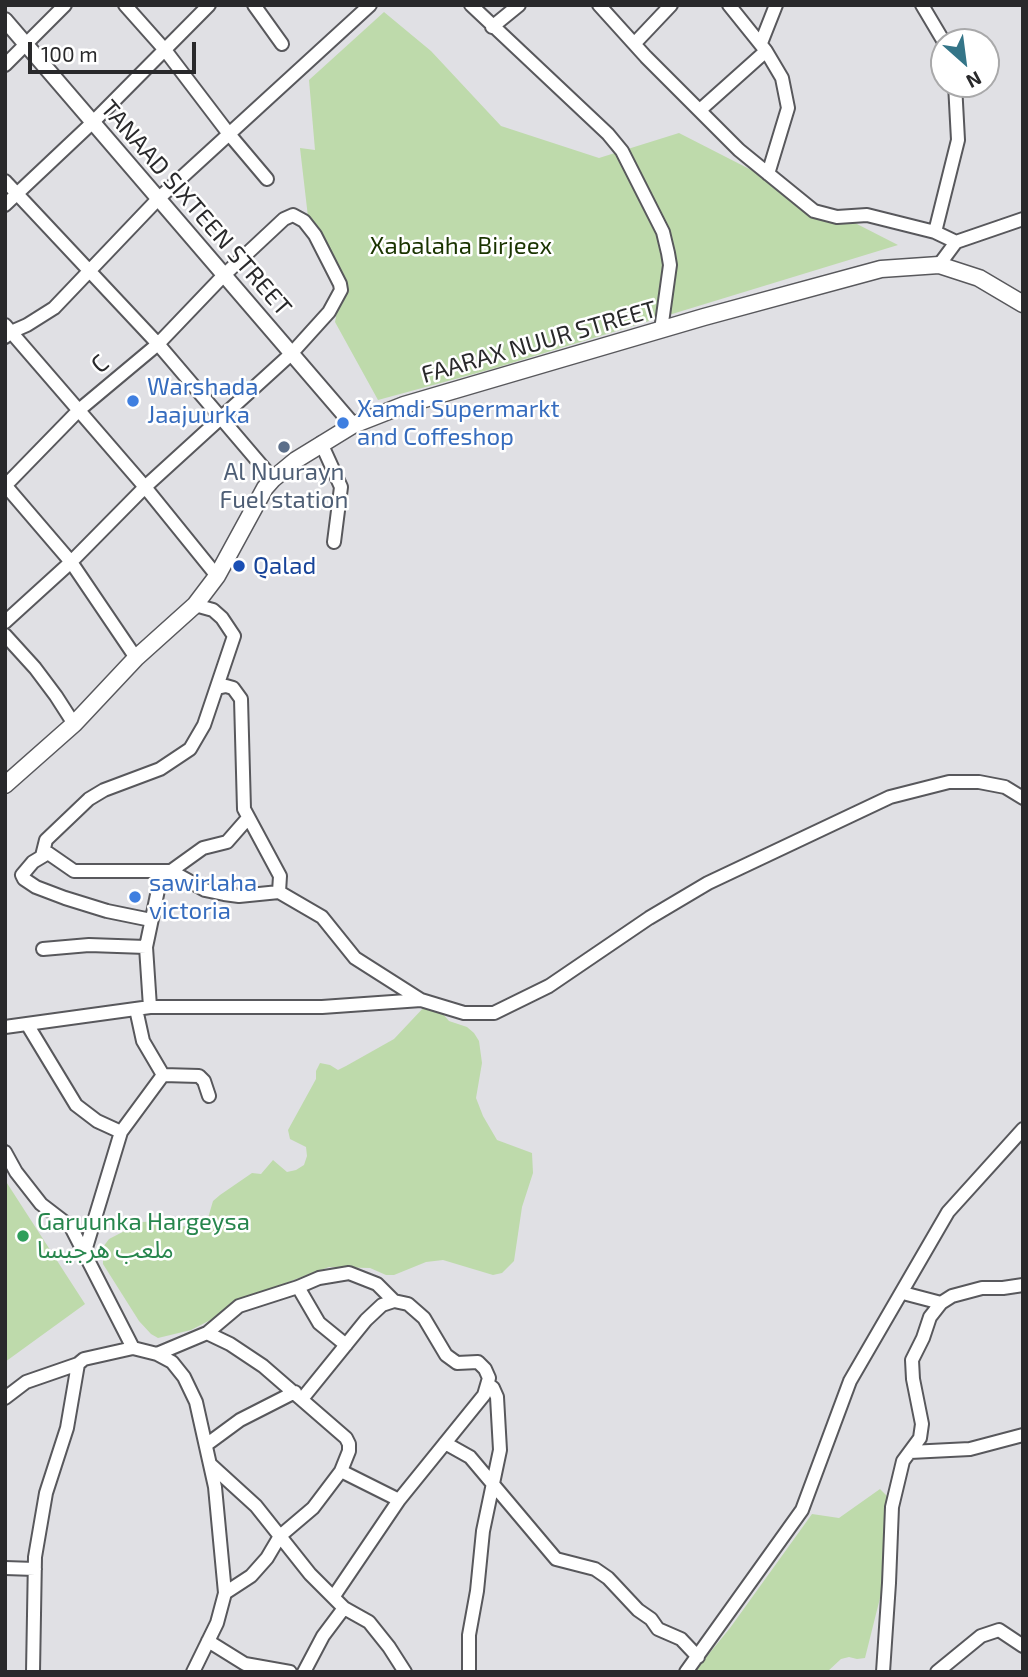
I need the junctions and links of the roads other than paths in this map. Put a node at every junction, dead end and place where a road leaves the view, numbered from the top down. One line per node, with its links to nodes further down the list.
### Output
1 (65, 5): 18 (street)
2 (125, 5): 20 (street)
3 (209, 5): 20 (street)
4 (254, 5): 17 (street)
5 (370, 5): 25 (street)
6 (471, 5): 14 (street)
7 (519, 5): 14 (street)
8 (599, 5): 16 (street)
9 (671, 5): 16 (street)
10 (729, 5): 19 (street)
11 (776, 5): 19 (street)
12 (922, 5): 15 (street)
13 (5, 20): 18 (street, TANAAD SIXTEEN STREET)
14 (492, 27): 39 (street)
15 (936, 28)
16 (635, 43): 23 (street)
17 (282, 44)
18 (26, 45): 21 (street); 24 (street, TANAAD SIXTEEN STREET)
19 (763, 47): 23 (street); 26 (street)
20 (165, 50): 24 (street); 25 (street)
21 (5, 65)
22 (957, 98): 33 (street)
23 (699, 110): 26 (street)
24 (92, 123): 29 (street); 30 (street, TANAAD SIXTEEN STREET)
25 (229, 134): 27 (street); 30 (street)
26 (768, 174): 33 (street)
27 (267, 179)
28 (5, 181): 29 (street)
29 (17, 194): 31 (street); 36 (street)
30 (158, 199): 36 (street); 37 (street, TANAAD SIXTEEN STREET)
31 (5, 205)
32 (1023, 219): 34 (street)
33 (935, 232): 34 (street)
34 (956, 242): 35 (street)
35 (939, 265): 38 (main road, FAARAX NUUR STREET); 39 (main road, FAARAX NUUR STREET)
36 (90, 270): 40 (street); 41 (street)
37 (223, 276): 41 (street, C); 42 (street, TANAAD SIXTEEN STREET); 42 (street, C)
38 (1023, 304)
39 (661, 330): 45 (main road, FAARAX NUUR STREET)
40 (7, 331): 43 (street)
41 (158, 344): 43 (street, C); 44 (street)
42 (291, 354): 44 (street); 45 (street, TANAAD SIXTEEN STREET)
43 (79, 410): 48 (street, C); 49 (street)
44 (221, 419): 47 (street); 49 (street)
45 (353, 425): 46 (main road, FAARAX NUUR STREET)
46 (321, 443): 47 (main road, FAARAX NUUR STREET); 50 (street)
47 (273, 480): 52 (main road, FAARAX NUUR STREET)
48 (5, 486): 51 (street)
49 (145, 487): 51 (street); 52 (street)
50 (334, 542)
51 (71, 562): 54 (street); 56 (street)
52 (217, 576): 53 (main road, FAARAX NUUR STREET)
53 (195, 605): 56 (main road, FAARAX NUUR STREET); 57 (street)
54 (5, 622)
55 (5, 635): 58 (street)
56 (136, 658): 58 (main road, FAARAX NUUR STREET)
57 (217, 688): 61 (street); 62 (street)
58 (74, 724): 59 (main road, FAARAX NUUR STREET)
59 (5, 785)
60 (1023, 799): 68 (street)
61 (248, 818): 63 (street); 64 (street)
62 (42, 856): 63 (street); 65 (street)
63 (167, 871): 64 (street); 65 (street)
64 (279, 892): 68 (street)
65 (151, 920): 66 (street)
66 (146, 947): 67 (street); 69 (street)
67 (43, 949)
68 (421, 1000): 69 (street)
69 (150, 1007): 70 (street)
70 (136, 1009): 71 (street); 73 (street)
71 (27, 1024): 72 (street); 76 (street)
72 (5, 1027)
73 (163, 1075): 74 (street); 76 (street)
74 (209, 1096)
75 (1023, 1129): 81 (street)
76 (121, 1132): 78 (street)
77 (5, 1152): 78 (street)
78 (85, 1251): 86 (street)
79 (1023, 1285): 83 (street)
80 (298, 1287): 82 (street); 84 (street); 85 (street)
81 (903, 1293): 83 (street); 108 (street)
82 (394, 1301): 85 (street); 89 (street)
83 (941, 1303): 95 (street)
84 (207, 1333): 87 (street); 90 (street)
85 (346, 1345): 90 (street)
86 (133, 1348): 87 (street); 88 (street)
87 (156, 1354): 94 (street)
88 (78, 1364): 91 (street); 102 (street)
89 (488, 1384): 93 (street); 98 (street)
90 (298, 1396): 94 (street); 97 (street)
91 (5, 1398)
92 (1023, 1435): 95 (street)
93 (445, 1443): 98 (street); 99 (street)
94 (206, 1445): 96 (street)
95 (910, 1452): 116 (street)
96 (211, 1465): 100 (street); 103 (street)
97 (341, 1471): 99 (street); 100 (street)
98 (494, 1485): 108 (street); 114 (street)
99 (399, 1500): 104 (street)
100 (280, 1536): 103 (street); 104 (street)
101 (5, 1569): 102 (street)
102 (35, 1569): 109 (street)
103 (225, 1593): 106 (street)
104 (334, 1596): 105 (street)
105 (344, 1608): 112 (street); 113 (street)
106 (208, 1641): 110 (street); 111 (street)
107 (1023, 1646): 117 (street)
108 (698, 1657): 115 (street)
109 (33, 1672)
110 (193, 1672)
111 (290, 1672)
112 (304, 1672)
113 (405, 1672)
114 (469, 1672)
115 (686, 1672)
116 (883, 1672)
117 (937, 1672)

